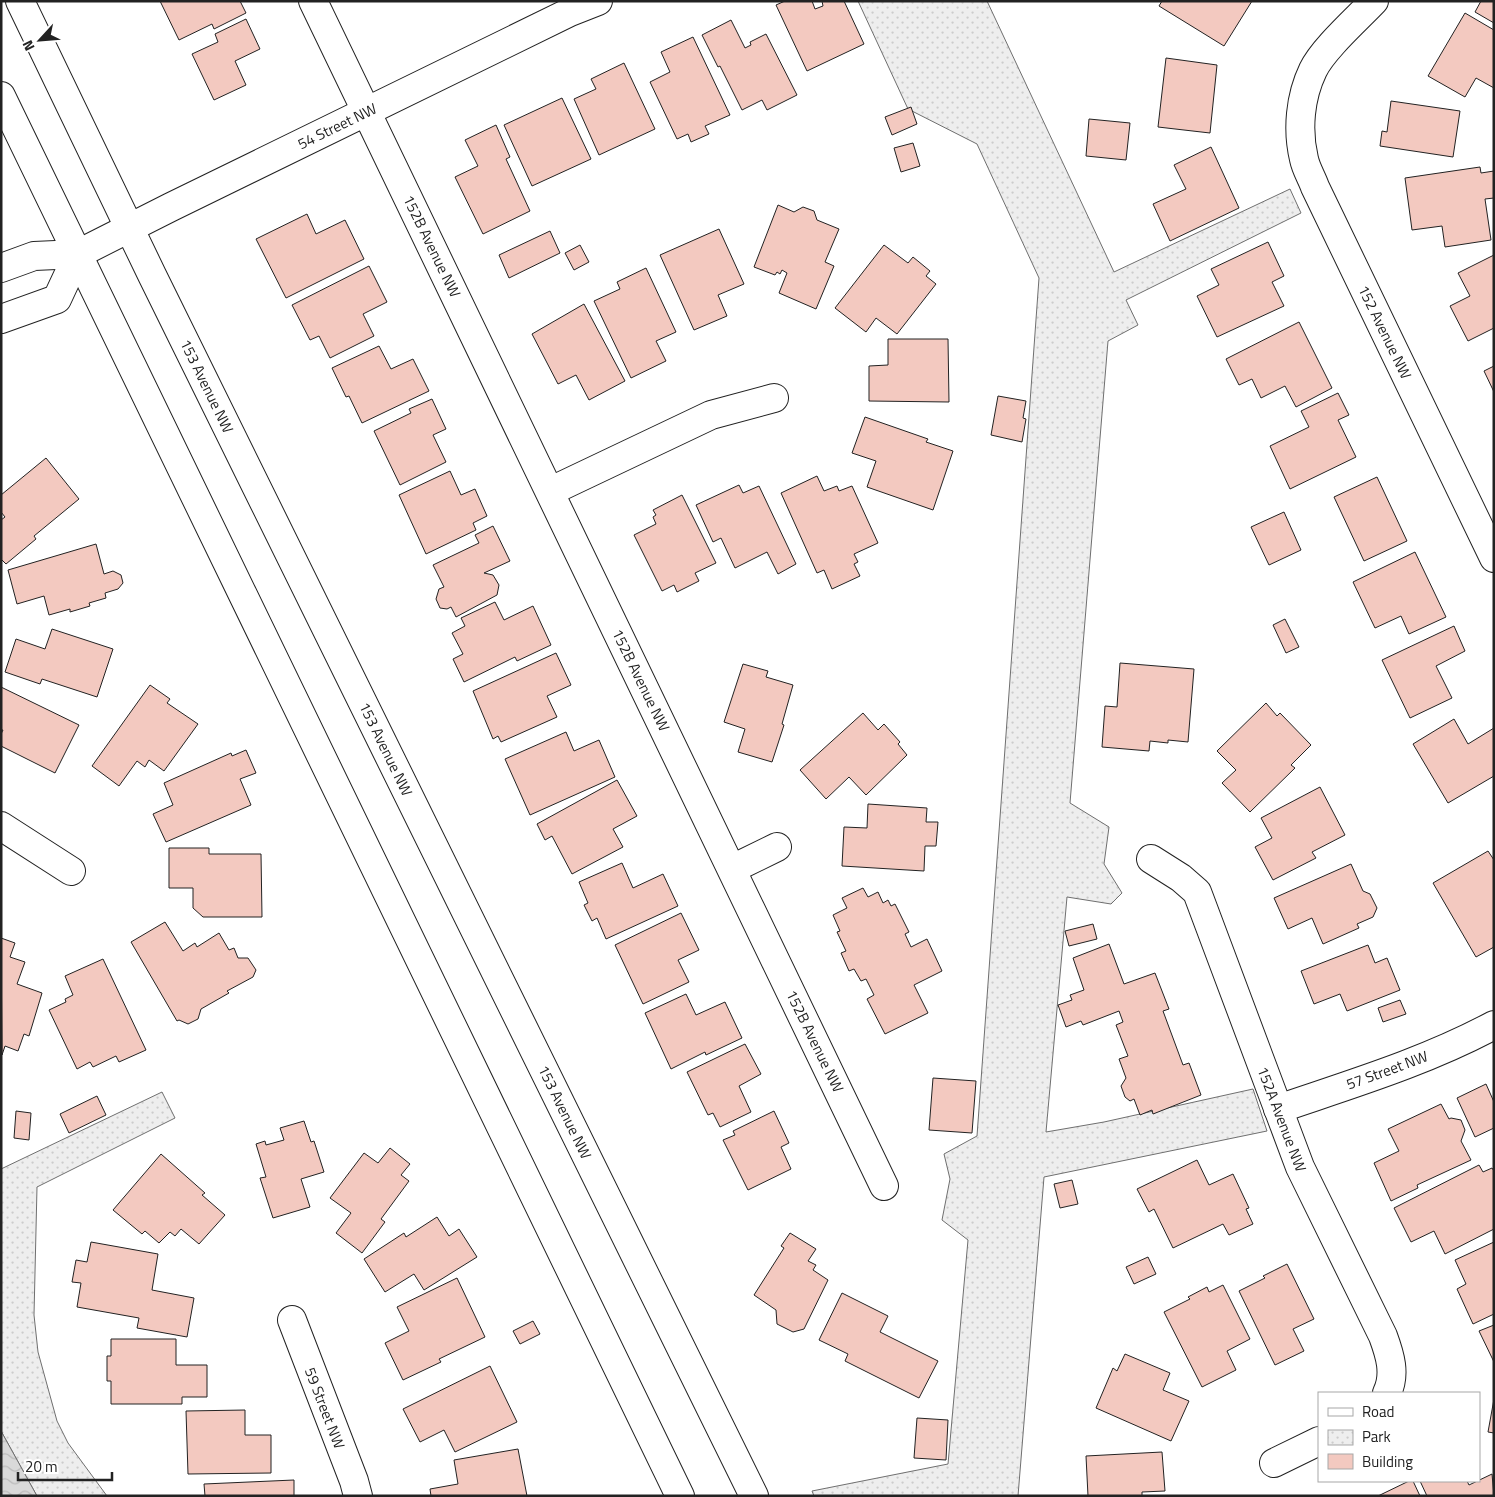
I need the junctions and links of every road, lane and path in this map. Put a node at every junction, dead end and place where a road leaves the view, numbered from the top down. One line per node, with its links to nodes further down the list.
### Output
1 (20, 1): 7 (street, 153 Avenue NW)
2 (313, 1): 6 (street, 152B Avenue NW)
3 (598, 1): 6 (street, 54 Street NW)
4 (1374, 1): 13 (street, 152 Avenue NW)
5 (1, 96): 8 (street)
6 (367, 112): 7 (street, 54 Street NW); 12 (street, 152B Avenue NW)
7 (130, 227): 8 (street, 54 Street NW); 28 (street, 153 Avenue NW)
8 (78, 254): 9 (street, 54 Street NW); 10 (street); 27 (street)
9 (1, 268)
10 (1, 319)
11 (774, 398): 12 (street)
12 (551, 491): 17 (street, 152B Avenue NW)
13 (1494, 558)
14 (1, 826): 18 (street)
15 (777, 847): 17 (street)
16 (1151, 859): 20 (street, 152A Avenue NW)
17 (732, 869): 21 (street, 152B Avenue NW)
18 (71, 871)
19 (1494, 1025): 20 (street, 57 Street NW)
20 (1278, 1109): 23 (street, 152A Avenue NW)
21 (884, 1186)
22 (292, 1320): 26 (street, 59 Street NW)
23 (1388, 1392)
24 (1318, 1441): 25 (street)
25 (1274, 1463)
26 (358, 1496)
27 (680, 1496)
28 (754, 1496)

